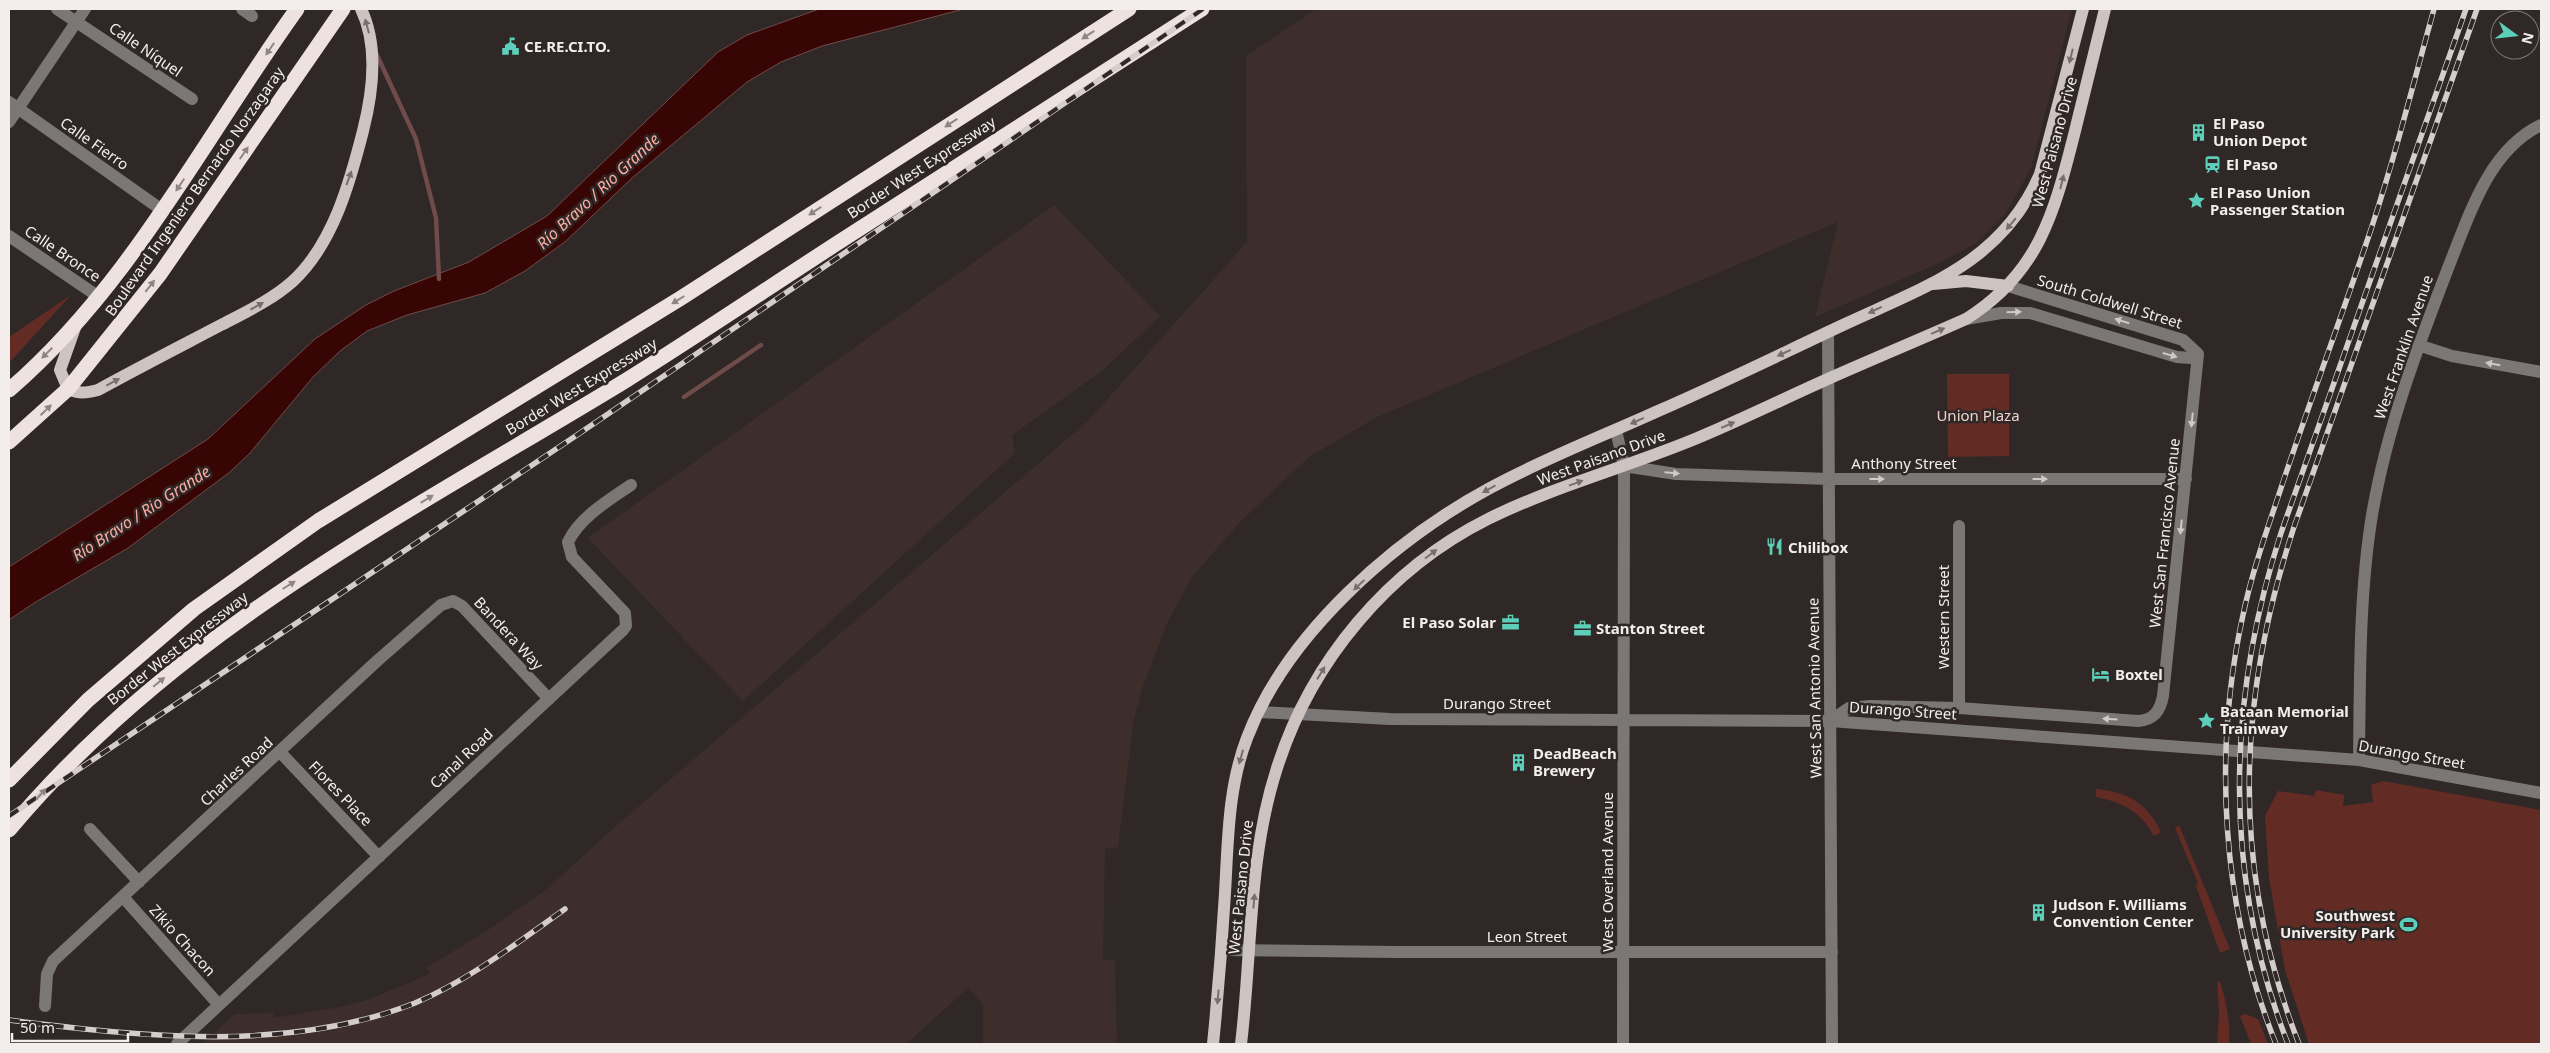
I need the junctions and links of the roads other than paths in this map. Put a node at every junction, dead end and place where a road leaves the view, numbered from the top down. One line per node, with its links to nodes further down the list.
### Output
1 (58, 9): 10 (street, Calle Níquel)
2 (85, 9): 10 (street)
3 (361, 9): 27 (main road, one-way to 3)
4 (1129, 9): 45 (highway, Border West Expressway, one-way to 45)
5 (1202, 9): 48 (highway, Border West Expressway, one-way to 5)
6 (2083, 9): 17 (main road, West Paisano Drive, one-way to 17)
7 (2105, 9): 18 (main road, West Paisano Drive, one-way to 7)
8 (293, 11): 15 (highway, Boulevard Ingeniero Bernardo Norzagaray, one-way to 15)
9 (340, 14): 27 (highway, Boulevard Ingeniero Bernardo Norzagaray, one-way to 9)
10 (76, 22): 11 (street, Calle Níquel); 12 (street)
11 (192, 99)
12 (13, 105): 13 (street); 15 (street, Calle Fierro)
13 (9, 122)
14 (2541, 124): 23 (street, West Franklin Avenue)
15 (162, 210): 19 (highway, Boulevard Ingeniero Bernardo Norzagaray)
16 (9, 236): 19 (street, Calle Bronce)
17 (1929, 284): 18 (main road); 22 (main road, West Paisano Drive, one-way to 22)
18 (2008, 286): 20 (main road, West Paisano Drive); 24 (street, South Coldwell Street, one-way to 18)
19 (99, 297): 21 (highway, Boulevard Ingeniero Bernardo Norzagaray)
20 (1966, 319): 24 (street, one-way to 24); 26 (main road, West Paisano Drive, one-way to 20)
21 (77, 322): 27 (main road, Boulevard Ingeniero Bernardo Norzagaray); 28 (highway, Boulevard Ingeniero Bernardo Norzagaray, one-way to 28)
22 (1828, 332): 26 (street, West San Antonio Avenue); 29 (main road, West Paisano Drive, one-way to 29)
23 (2418, 345): 25 (street, one-way to 23); 44 (street, West Franklin Avenue)
24 (2198, 354): 33 (street, West San Francisco Avenue, one-way to 33)
25 (2541, 372)
26 (1829, 378): 31 (main road, West Paisano Drive, one-way to 26); 32 (street, West San Antonio Avenue)
27 (68, 389): 30 (highway, Boulevard Ingeniero Bernardo Norzagaray, one-way to 27)
28 (9, 390)
29 (1616, 430): 31 (street, West Overland Avenue); 39 (main road, West Paisano Drive, one-way to 39)
30 (9, 442)
31 (1624, 466): 32 (street, Anthony Street, one-way to 32); 40 (main road, West Paisano Drive, one-way to 31); 41 (street, West Overland Avenue)
32 (1829, 479): 33 (street, Anthony Street, one-way to 33); 42 (street, West San Antonio Avenue)
33 (2186, 479): 38 (street, West San Francisco Avenue, one-way to 38)
34 (631, 485): 37 (street, Canal Road)
35 (1959, 526): 38 (street, Western Street)
36 (441, 606): 37 (street, Bandera Way); 43 (street, Charles Road)
37 (549, 699): 49 (street, Canal Road)
38 (1959, 708): 42 (street)
39 (1259, 712): 40 (street, Durango Street); 52 (main road, West Paisano Drive, one-way to 52)
40 (1298, 716): 41 (street, Durango Street); 53 (main road, West Paisano Drive, one-way to 40)
41 (1624, 719): 42 (street, Durango Street); 54 (street, West Overland Avenue)
42 (1830, 721): 44 (street, Durango Street); 55 (street, West San Antonio Avenue)
43 (280, 752): 49 (street, Flores Place); 50 (street, Charles Road)
44 (2359, 760): 46 (street, Durango Street)
45 (9, 780)
46 (2541, 793)
47 (90, 829): 50 (street)
48 (9, 830)
49 (379, 856): 56 (street, Canal Road)
50 (139, 882): 51 (street, Charles Road)
51 (123, 897): 56 (street, Zikio Chacon); 57 (street, Charles Road)
52 (1222, 950): 53 (street, Leon Street); 59 (main road, West Paisano Drive, one-way to 59)
53 (1250, 950): 54 (street, Leon Street); 60 (main road, West Paisano Drive)
54 (1624, 952): 55 (street, Leon Street); 61 (street, West Overland Avenue)
55 (1832, 952): 62 (street, West San Antonio Avenue)
56 (220, 1005): 58 (street, Canal Road)
57 (45, 1006)
58 (177, 1044)
59 (1213, 1044)
60 (1241, 1044)
61 (1624, 1044)
62 (1832, 1044)

